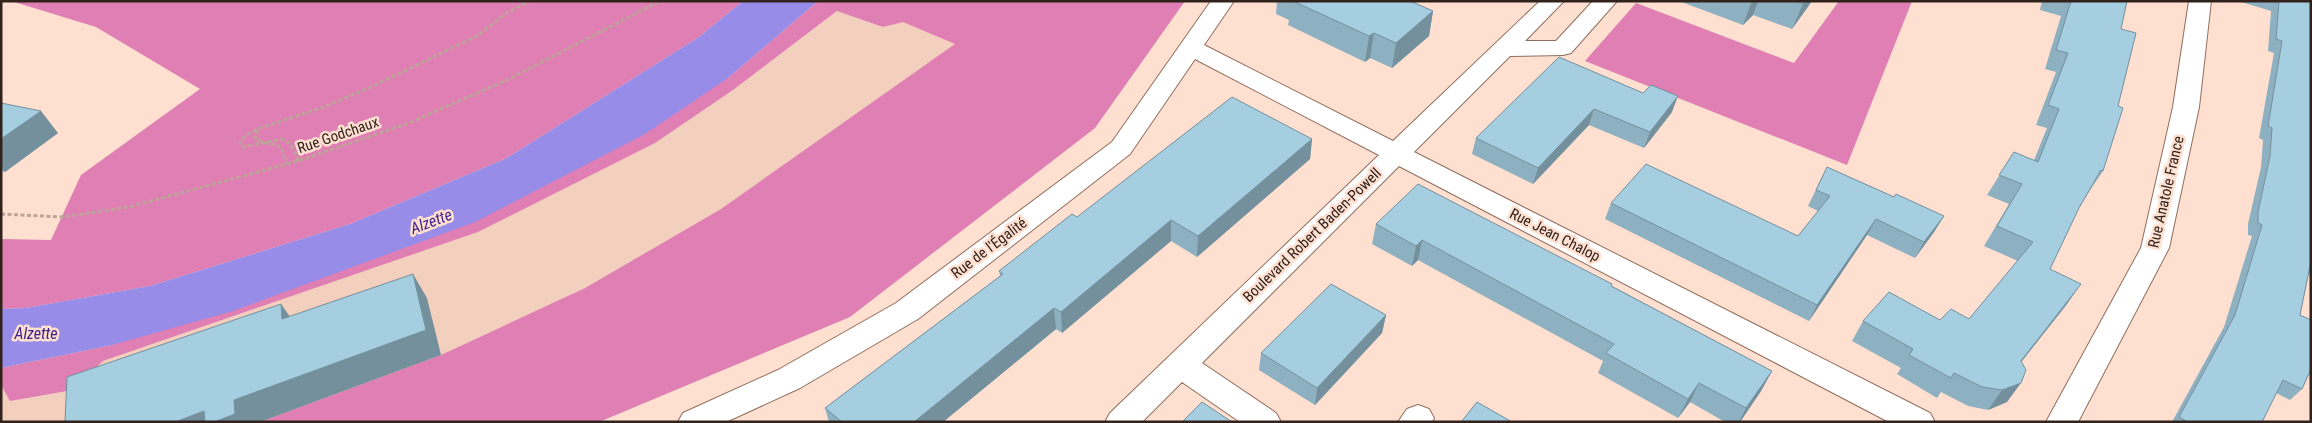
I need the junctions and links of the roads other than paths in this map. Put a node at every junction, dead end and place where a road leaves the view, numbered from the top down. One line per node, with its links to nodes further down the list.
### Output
1 (1223, 1): 5 (street, Rue de l'Égalité)
2 (1554, 1): 6 (street, Boulevard Robert Baden-Powell)
3 (1606, 1): 6 (street)
4 (2200, 1): 13 (street, Rue Anatole France)
5 (1191, 48): 7 (street, Rue Jean Chalop); 9 (street, Rue de l'Égalité)
6 (1504, 49): 7 (street, Boulevard Robert Baden-Powell)
7 (1397, 153): 8 (street, Boulevard Robert Baden-Powell); 12 (street, Rue Jean Chalop)
8 (1180, 364): 10 (street, Boulevard Robert Baden-Powell); 11 (street)
9 (694, 422)
10 (1121, 422)
11 (1265, 422)
12 (1919, 422)
13 (2062, 422)

